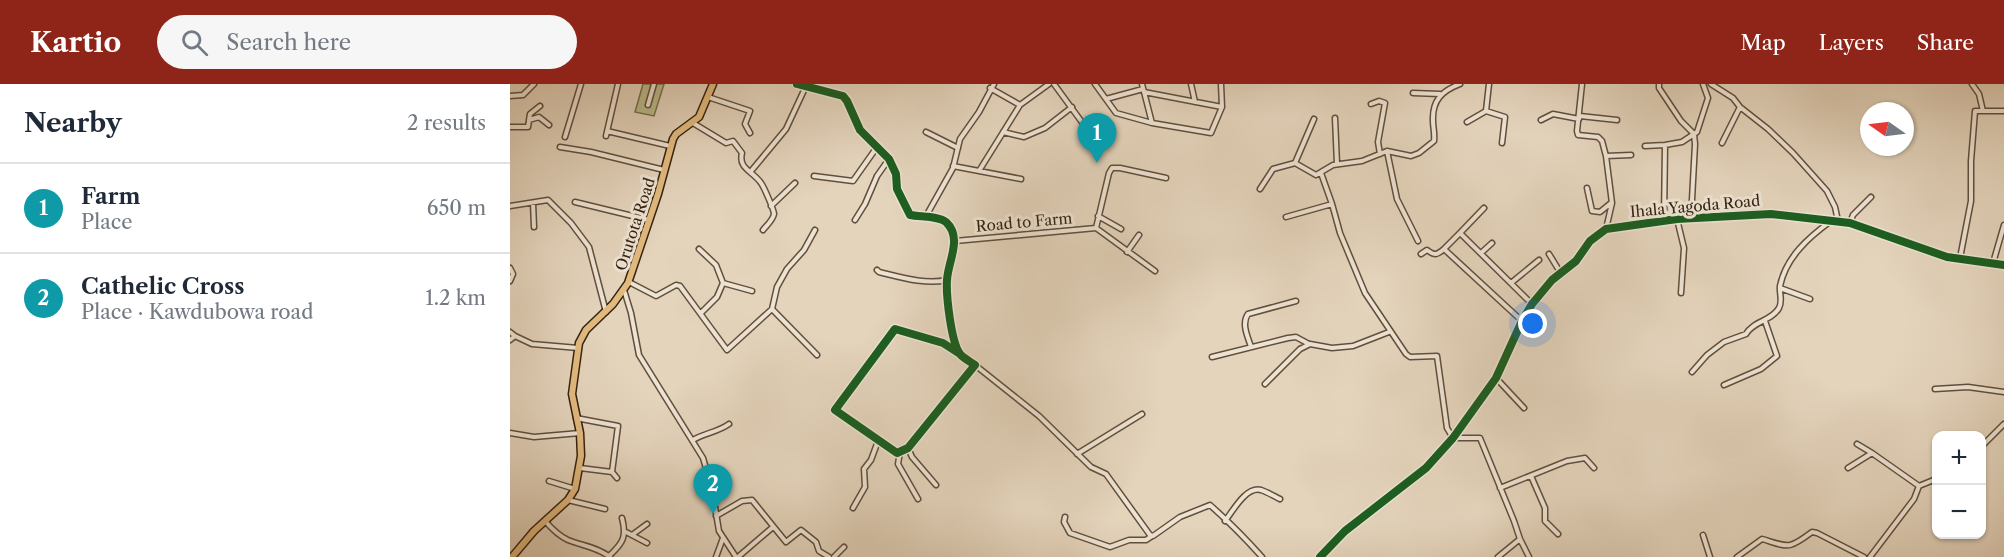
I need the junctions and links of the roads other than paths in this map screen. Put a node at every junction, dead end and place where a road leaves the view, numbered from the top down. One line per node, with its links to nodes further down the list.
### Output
1 (534, 84): 24 (street)
2 (581, 84): 56 (street)
3 (618, 84): 50 (street)
4 (654, 84): 29 (street)
5 (713, 84): 25 (main road, Orutota Road)
6 (797, 84): 19 (street)
7 (1049, 84): 30 (street)
8 (1054, 84): 32 (street)
9 (1095, 84): 26 (street)
10 (1191, 84): 27 (street)
11 (1221, 84): 33 (street)
12 (1460, 84): 23 (street)
13 (1489, 84): 35 (street)
14 (1582, 84): 38 (street)
15 (1659, 84): 54 (street)
16 (1704, 84): 54 (street)
17 (1712, 84): 34 (street)
18 (1972, 84): 36 (street)
19 (806, 86): 64 (street); 75 (street)
20 (991, 86): 30 (street); 65 (street)
21 (1143, 88): 26 (street); 27 (street); 46 (street)
22 (1413, 93): 23 (street)
23 (1440, 94): 67 (street)
24 (510, 96)
25 (708, 97): 45 (main road, Orutota Road); 53 (street)
26 (1106, 99): 46 (street)
27 (1195, 102): 33 (street)
28 (1371, 104): 68 (street)
29 (648, 105)
30 (1020, 105): 52 (street)
31 (540, 106): 41 (street)
32 (1072, 107): 48 (street); 52 (street)
33 (1222, 107): 46 (street)
34 (1740, 107): 59 (street); 102 (street)
35 (1486, 111): 44 (street); 57 (street)
36 (1983, 111): 37 (street); 122 (street)
37 (2004, 111)
38 (1579, 117): 42 (street); 43 (street); 70 (street)
39 (1335, 118): 73 (street)
40 (1314, 119): 72 (street)
41 (528, 120): 47 (street); 49 (street)
42 (1541, 120)
43 (1617, 120)
44 (1467, 122)
45 (693, 123): 58 (street); 63 (main road, Orutota Road)
46 (1152, 123)
47 (549, 124)
48 (1084, 124)
49 (510, 127)
50 (607, 131): 55 (street); 63 (street)
51 (926, 132): 65 (street)
52 (1003, 132): 77 (street)
53 (750, 133)
54 (1694, 134): 60 (street); 96 (street)
55 (606, 136)
56 (565, 137)
57 (1502, 142)
58 (726, 143): 66 (street); 91 (street)
59 (1722, 143)
60 (1665, 145): 61 (street); 100 (street)
61 (1645, 146)
62 (560, 147): 76 (street)
63 (670, 147): 76 (main road, Orutota Road)
64 (877, 147): 71 (street); 79 (street)
65 (958, 148): 74 (street)
66 (726, 149)
67 (1387, 151): 68 (street); 114 (street)
68 (1380, 154): 73 (street)
69 (1631, 155): 70 (street)
70 (1606, 156): 88 (street)
71 (889, 159): 95 (street); 99 (street)
72 (1295, 163): 78 (street); 84 (street)
73 (1337, 164): 78 (street)
74 (953, 166): 77 (street); 95 (street)
75 (752, 170)
76 (665, 171): 98 (main road, Orutota Road)
77 (979, 171): 81 (street)
78 (1321, 174): 89 (street)
79 (814, 176)
80 (1166, 178): 93 (street)
81 (1021, 179)
82 (795, 183): 91 (street)
83 (1587, 188): 88 (street)
84 (1260, 189)
85 (1870, 197): 103 (street)
86 (575, 202): 98 (street)
87 (533, 203): 90 (street); 105 (street); 143 (street)
88 (1612, 203): 110 (street)
89 (1332, 204): 94 (street); 148 (street)
90 (510, 206)
91 (771, 206): 108 (street)
92 (1484, 208): 111 (street)
93 (1098, 216): 106 (street); 107 (street)
94 (1286, 217)
95 (925, 218): 113 (street)
96 (1691, 218): 97 (street, Ihala Yagoda Road); 101 (street, Ihala Yagoda Road)
97 (1677, 219): 100 (street, Ihala Yagoda Road); 138 (street)
98 (649, 220): 132 (main road, Orutota Road)
99 (855, 220)
100 (1664, 220): 110 (street, Ihala Yagoda Road)
101 (1831, 221): 102 (street, Ihala Yagoda Road); 135 (street)
102 (1838, 221): 103 (street, Ihala Yagoda Road)
103 (1851, 223): 122 (street, Ihala Yagoda Road)
104 (2004, 225): 124 (street)
105 (534, 228)
106 (1096, 228): 113 (street, Road to Farm); 118 (street)
107 (1120, 229)
108 (763, 230)
109 (815, 230): 142 (street)
110 (1606, 230): 129 (street)
111 (1460, 233): 117 (street); 119 (street)
112 (1139, 235): 118 (street)
113 (955, 241): 130 (street)
114 (1418, 241)
115 (1492, 243): 119 (street)
116 (699, 249): 133 (street)
117 (1444, 249): 120 (street); 145 (street)
118 (1127, 252): 128 (street)
119 (1481, 253): 134 (street)
120 (1421, 254)
121 (1550, 254): 129 (street)
122 (1960, 258): 124 (street, Ihala Yagoda Road)
123 (1539, 260): 134 (street)
124 (1993, 263): 125 (street, Ihala Yagoda Road)
125 (2004, 265)
126 (510, 268): 131 (street)
127 (877, 270): 130 (street)
128 (1155, 271)
129 (1560, 272): 141 (street)
130 (947, 280): 154 (street)
131 (510, 281)
132 (628, 282): 136 (main road, Orutota Road); 144 (street)
133 (723, 283): 137 (street); 144 (street)
134 (1511, 283): 141 (street)
135 (1780, 288): 139 (street); 146 (street)
136 (624, 290): 143 (main road, Orutota Road); 172 (street)
137 (752, 291)
138 (1681, 293)
139 (1810, 299)
140 (1296, 301): 152 (street)
141 (1532, 304): 145 (street)
142 (772, 309): 144 (street); 155 (street)
143 (606, 312): 153 (main road, Orutota Road)
144 (701, 313)
145 (1522, 321): 159 (street)
146 (1766, 321): 158 (street); 161 (street)
147 (510, 332): 149 (street)
148 (1389, 332): 151 (street); 171 (street)
149 (515, 336): 150 (street); 153 (street)
150 (510, 340)
151 (1310, 344): 152 (street); 160 (street)
152 (1251, 347): 156 (street)
153 (578, 348): 166 (main road, Orutota Road)
154 (960, 354): 157 (street); 173 (street)
155 (818, 355)
156 (1212, 357)
157 (975, 365): 176 (street); 179 (street)
158 (1692, 372)
159 (1496, 378): 164 (street); 171 (street)
160 (1265, 384)
161 (1724, 386)
162 (1935, 389): 163 (street)
163 (2004, 392)
164 (1524, 408)
165 (1142, 414): 179 (street)
166 (576, 418): 170 (main road, Orutota Road); 183 (street)
167 (729, 424): 172 (street)
168 (2004, 424): 174 (street)
169 (510, 433): 170 (street)
170 (580, 433): 180 (main road, Orutota Road)
171 (1453, 438): 190 (street); 220 (street)
172 (693, 440): 197 (street)
173 (878, 441): 177 (street); 195 (street)
174 (1986, 442)
175 (1857, 444): 178 (street)
176 (908, 448): 177 (street); 188 (street)
177 (900, 452): 192 (street)
178 (1872, 453): 182 (street); 189 (street)
179 (1077, 454): 208 (street)
180 (580, 468): 183 (street); 191 (main road, Orutota Road)
181 (1594, 468): 184 (street)
182 (1848, 468)
183 (612, 472): 185 (street)
184 (1531, 476): 190 (street); 205 (street)
185 (617, 478)
186 (549, 481): 191 (street)
187 (1932, 481): 189 (street)
188 (936, 485)
189 (1919, 486): 226 (street)
190 (1500, 488): 210 (street)
191 (575, 489): 194 (main road, Orutota Road)
192 (918, 499)
193 (1280, 499): 201 (street)
194 (568, 500): 196 (street); 200 (main road, Orutota Road)
195 (853, 508)
196 (605, 509)
197 (716, 516): 203 (street); 209 (street)
198 (1065, 517): 208 (street)
199 (622, 518): 204 (street)
200 (545, 521): 213 (street); 214 (main road, Orutota Road)
201 (1225, 521): 208 (street); 219 (street)
202 (647, 524): 206 (street)
203 (773, 527): 216 (street); 217 (street)
204 (626, 532): 206 (street); 213 (street)
205 (1558, 534)
206 (632, 535): 211 (street)
207 (1703, 535): 223 (street)
208 (1153, 536)
209 (723, 537): 215 (street); 216 (street)
210 (1520, 539): 221 (street); 222 (street)
211 (647, 543)
212 (844, 547): 218 (street)
213 (609, 556)
214 (512, 557)
215 (716, 557)
216 (737, 557)
217 (829, 557)
218 (834, 557)
219 (1262, 557)
220 (1320, 557)
221 (1498, 557)
222 (1529, 557)
223 (1710, 557)
224 (1737, 557): 225 (street)
225 (1864, 557)
226 (1870, 557)

